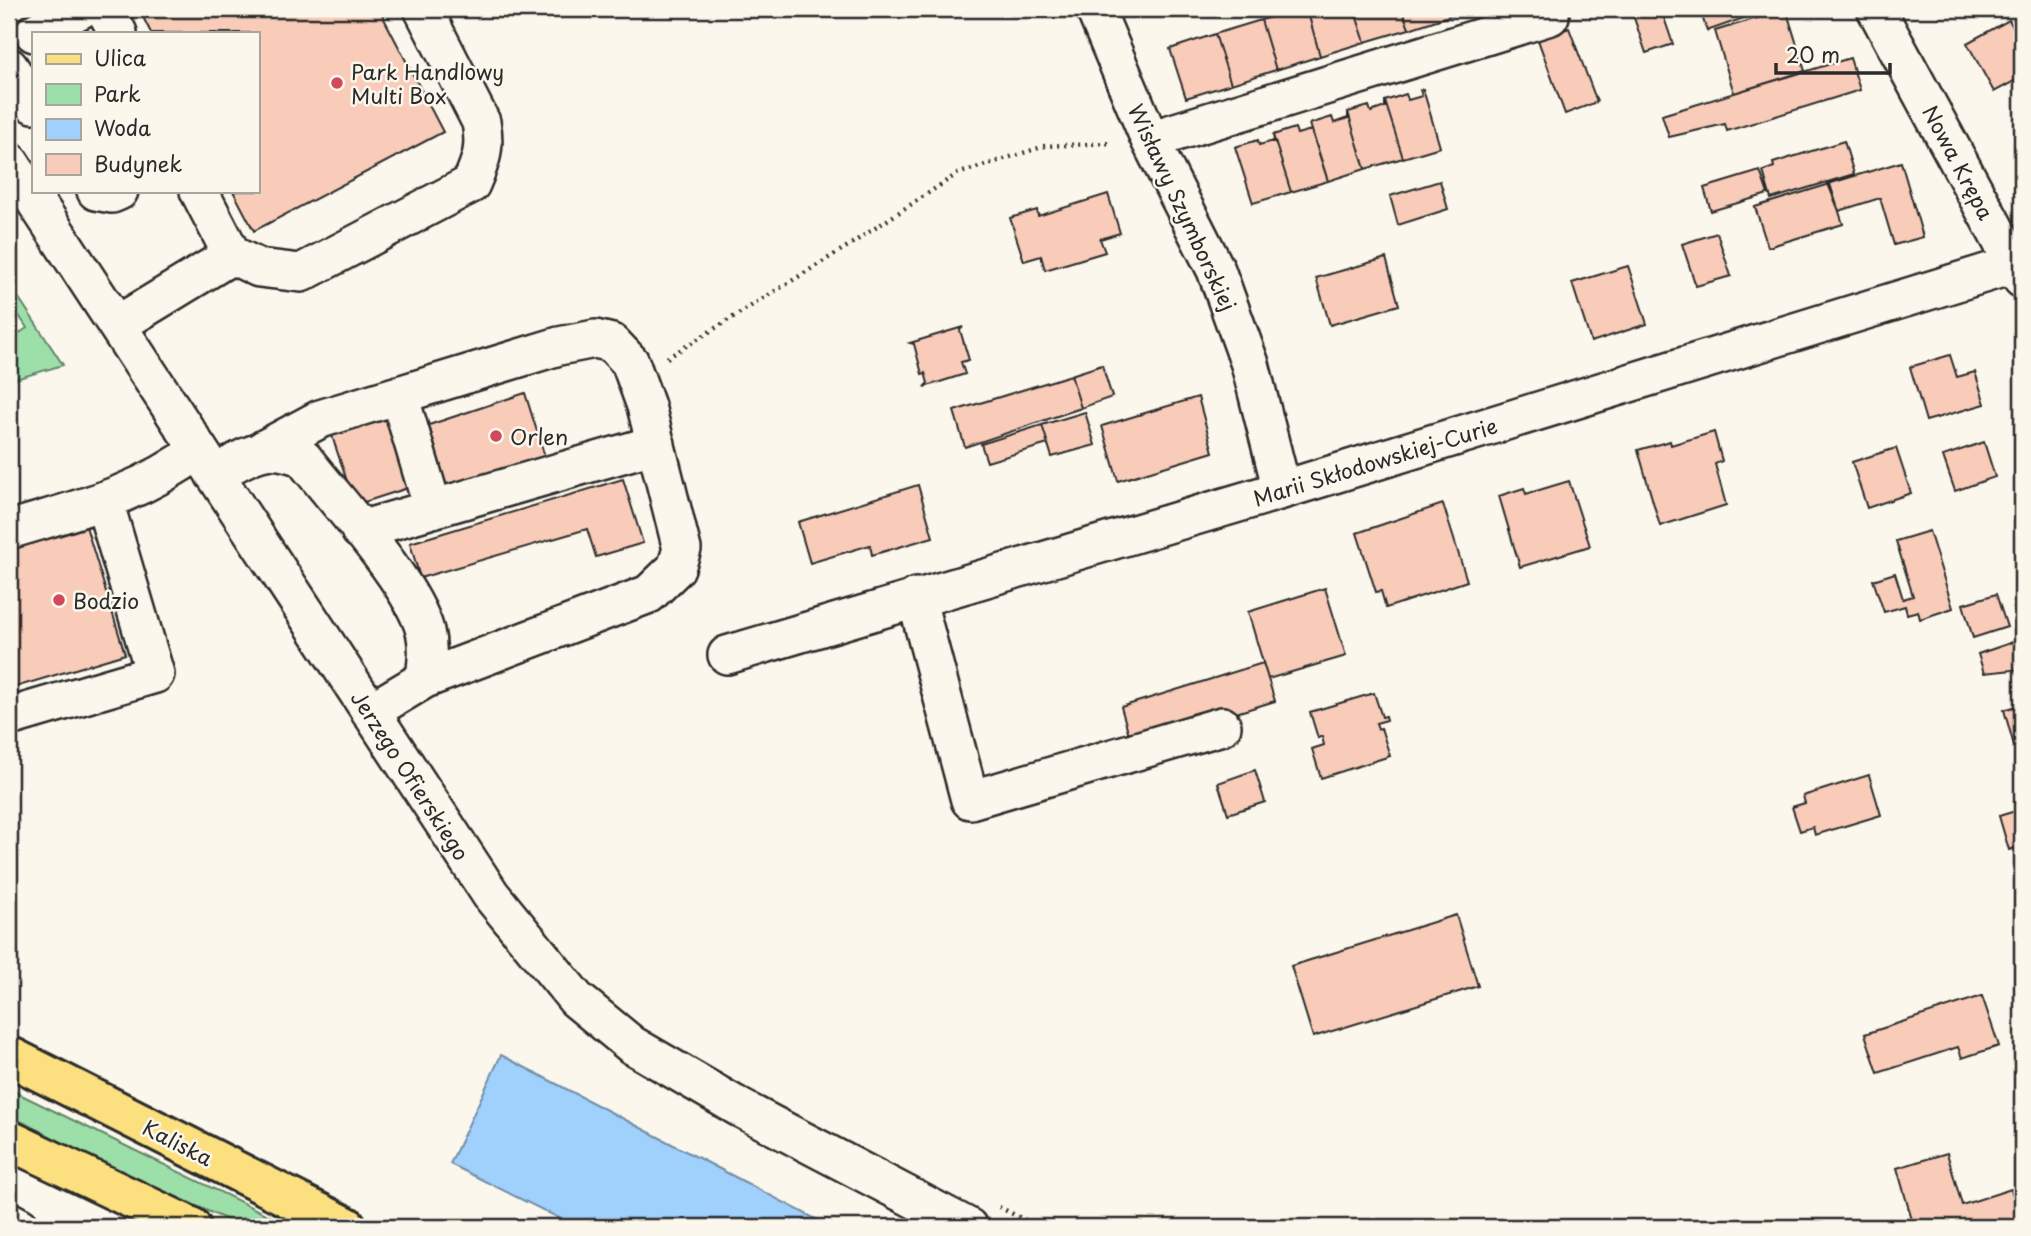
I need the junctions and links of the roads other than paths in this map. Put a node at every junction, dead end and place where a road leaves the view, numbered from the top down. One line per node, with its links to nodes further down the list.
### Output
1 (81, 9): 7 (street)
2 (105, 9): 8 (street)
3 (423, 9): 16 (street)
4 (1095, 9): 13 (street, Wisławy Szymborskiej)
5 (1876, 9): 17 (street, Nowa Krępa)
6 (1550, 16): 13 (street)
7 (38, 32)
8 (117, 32)
9 (32, 35): 10 (street)
10 (9, 47)
11 (9, 67): 12 (street)
12 (32, 102)
13 (1150, 140): 23 (street, Wisławy Szymborskiej)
14 (9, 161): 18 (street, Jerzego Ofierskiego)
15 (200, 192): 16 (street)
16 (232, 255): 18 (street)
17 (2020, 268): 23 (street, Marii Skłodowskiej-Curie)
18 (117, 325): 22 (street, Jerzego Ofierskiego)
19 (399, 395): 20 (street); 21 (street); 25 (street)
20 (656, 444): 25 (street); 30 (street)
21 (264, 449): 22 (street); 27 (street)
22 (207, 462): 24 (street); 31 (street, Jerzego Ofierskiego)
23 (1282, 490): 28 (street, Marii Skłodowskiej-Curie)
24 (104, 501): 26 (street); 32 (street)
25 (433, 509): 27 (street)
26 (9, 530)
27 (360, 530): 30 (street)
28 (916, 597): 29 (street, Marii Skłodowskiej-Curie); 33 (street)
29 (727, 655)
30 (425, 679): 31 (street)
31 (370, 712): 36 (street, Jerzego Ofierskiego)
32 (9, 717)
33 (1222, 726)
34 (9, 1056): 38 (main road, Kaliska)
35 (9, 1140): 37 (main road)
36 (980, 1215)
37 (191, 1227)
38 (347, 1227)

